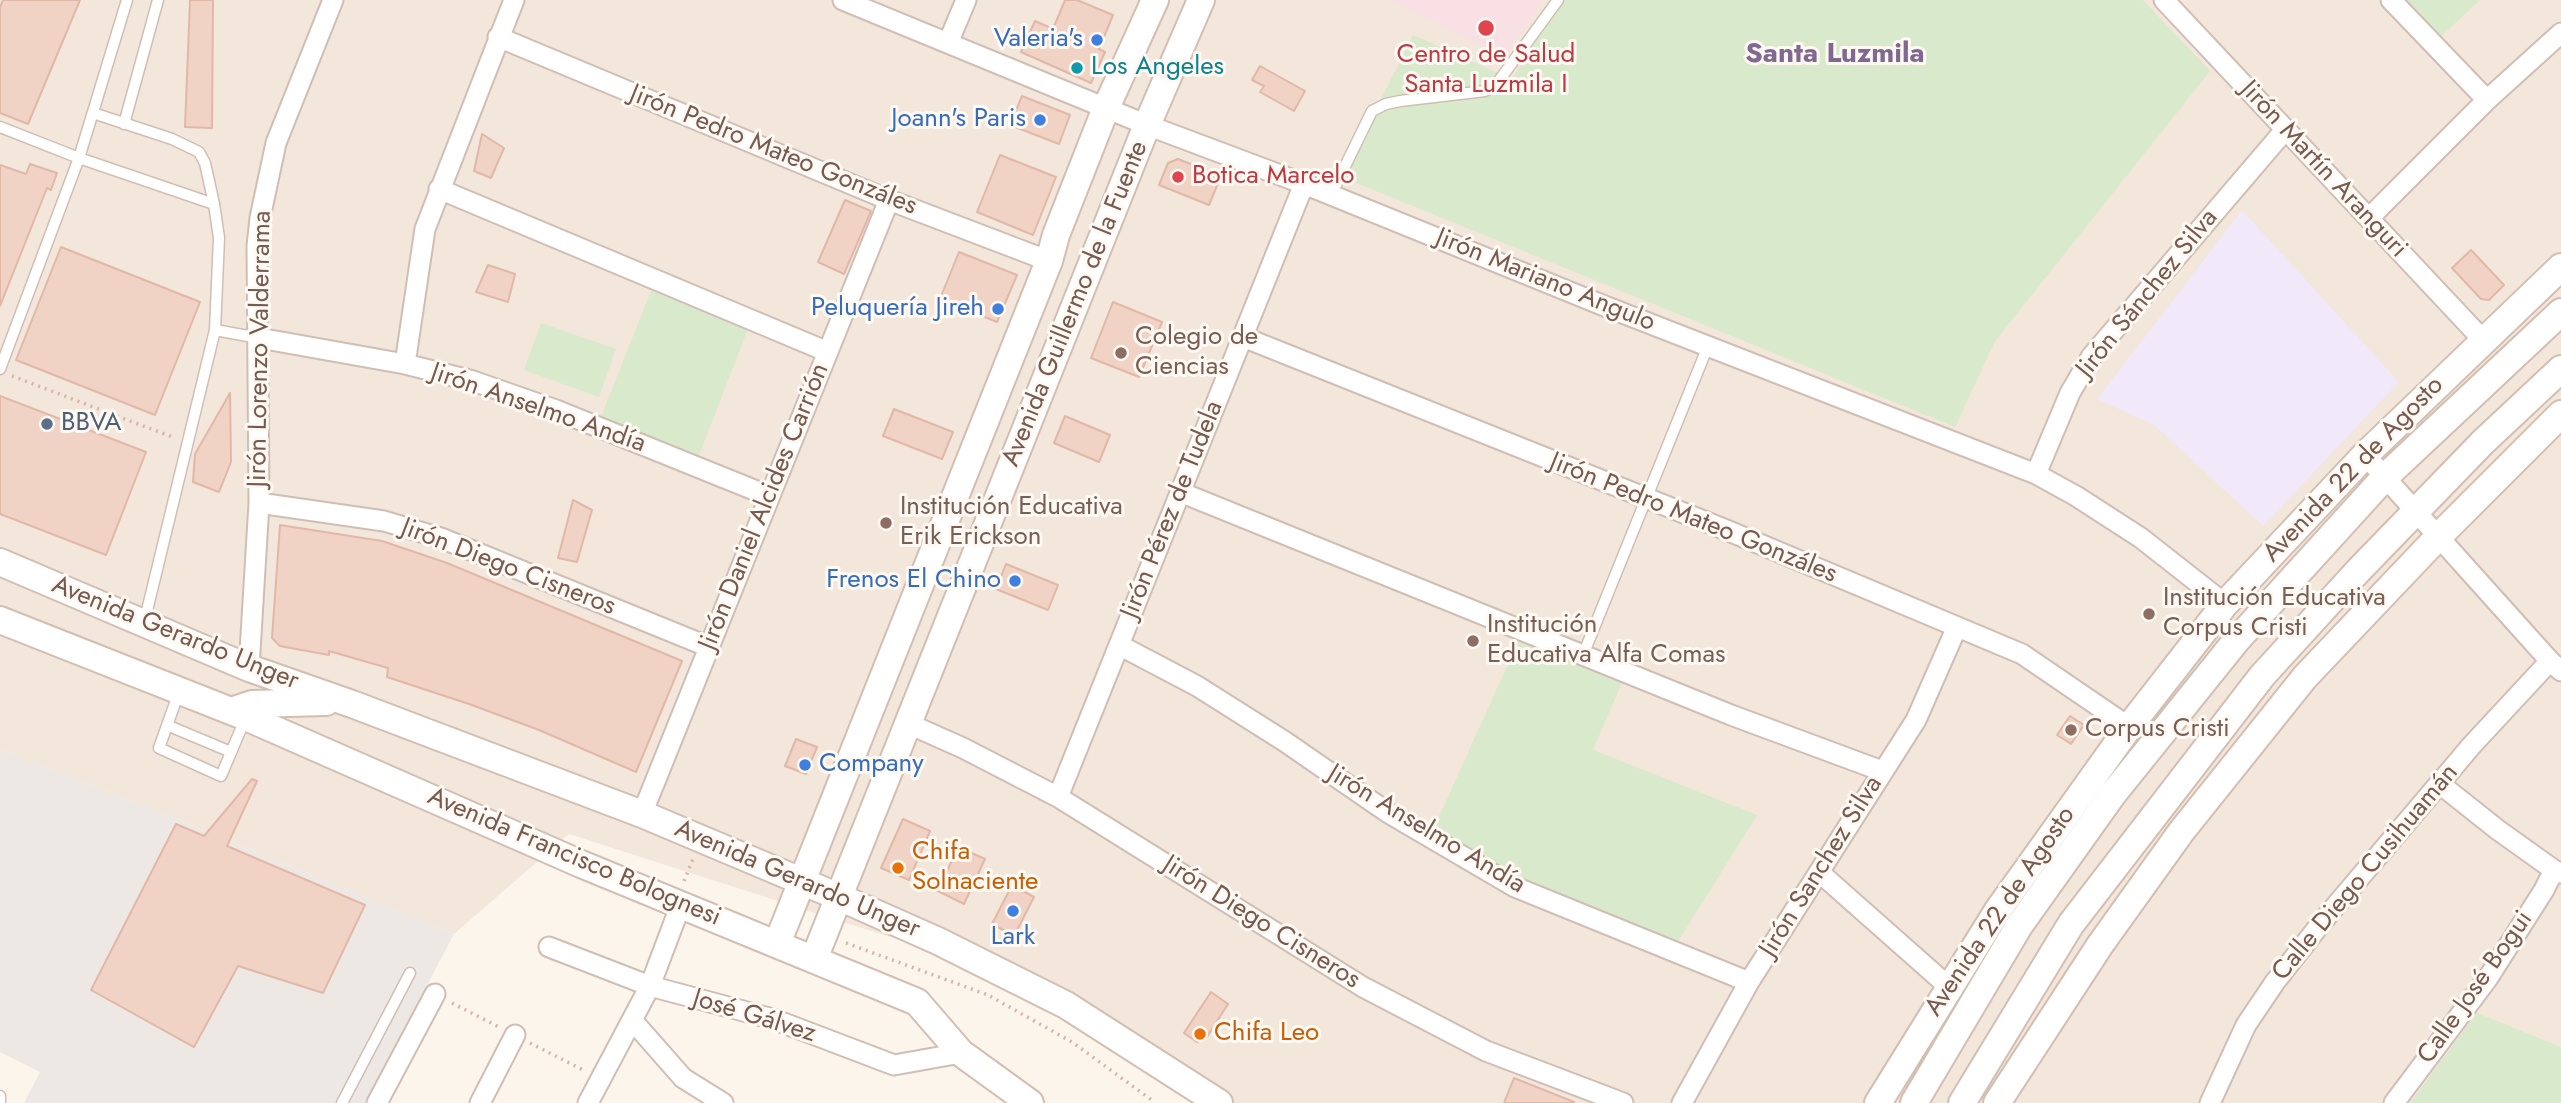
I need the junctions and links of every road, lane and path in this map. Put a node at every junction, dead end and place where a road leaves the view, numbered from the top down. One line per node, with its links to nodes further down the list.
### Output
1 (127, 0): 17 (lane)
2 (158, 0): 18 (lane)
3 (333, 0): 34 (street, Jirón Lorenzo Valderrama)
4 (513, 0): 13 (street)
5 (843, 0): 14 (street, Jirón Mariano Angulo)
6 (966, 0): 14 (street)
7 (1155, 0): 16 (main road, Avenida Guillermo de la Fuente)
8 (1201, 0): 19 (main road, Avenida Guillermo de la Fuente)
9 (1558, 0): 25 (lane)
10 (2164, 0): 21 (street, Jirón Martín Aranguri)
11 (2391, 0): 15 (street)
12 (2561, 33): 15 (street)
13 (498, 37): 24 (street); 26 (street, Jirón Pedro Mateo Gonzáles)
14 (948, 43): 16 (street, Jirón Mariano Angulo)
15 (2487, 100): 28 (street)
16 (1106, 108): 19 (street, Jirón Mariano Angulo); 29 (main road, Avenida Guillermo de la Fuente)
17 (93, 113): 18 (lane); 22 (lane)
18 (124, 124): 27 (lane)
19 (1147, 125): 23 (street, Jirón Mariano Angulo); 65 (main road, Avenida Guillermo de la Fuente)
20 (0, 127): 22 (lane)
21 (2285, 130): 28 (street, Jirón Martín Aranguri); 44 (street, Jirón Sánchez Silva)
22 (79, 158): 27 (lane); 40 (lane)
23 (1304, 184): 25 (street, Jirón Mariano Angulo); 33 (street, Jirón Pérez de Tudela)
24 (439, 189): 37 (street); 38 (street)
25 (1331, 195): 36 (street, Jirón Mariano Angulo)
26 (889, 200): 29 (street, Jirón Pedro Mateo Gonzáles); 37 (street, Jirón Daniel Alcides Carrión)
27 (214, 204): 32 (lane)
28 (2369, 219): 35 (street, Jirón Martín Aranguri)
29 (1049, 261): 76 (main road, Avenida Guillermo de la Fuente)
30 (2561, 267): 35 (main road, Avenida 22 de Agosto)
31 (2561, 312): 45 (main road, Avenida 22 de Agosto)
32 (215, 330): 34 (lane); 42 (lane)
33 (1243, 337): 46 (street, Jirón Pérez de Tudela); 48 (street, Jirón Pedro Mateo Gonzáles)
34 (259, 338): 38 (street, Jirón Anselmo Andía); 49 (street, Jirón Lorenzo Valderrama)
35 (2483, 340): 43 (main road, Avenida 22 de Agosto)
36 (1708, 346): 44 (street, Jirón Mariano Angulo); 48 (lane)
37 (828, 352): 47 (street, Jirón Daniel Alcides Carrión)
38 (405, 363): 47 (street, Jirón Anselmo Andía)
39 (2561, 369): 50 (main road)
40 (0, 370): 42 (path)
41 (2559, 418): 51 (main road)
42 (188, 443): 55 (lane)
43 (2365, 455): 45 (street); 53 (main road, Avenida 22 de Agosto)
44 (2036, 474): 53 (street, Jirón Mariano Angulo)
45 (2385, 477): 50 (street); 104 (main road, Avenida 22 de Agosto)
46 (1180, 492): 57 (street, Jirón Pérez de Tudela); 59 (street)
47 (769, 496): 58 (street, Jirón Daniel Alcides Carrión)
48 (1645, 498): 56 (street, Jirón Pedro Mateo Gonzáles); 59 (lane)
49 (259, 503): 58 (street, Jirón Diego Cisneros); 61 (street, Jirón Lorenzo Valderrama)
50 (2416, 511): 51 (street); 105 (main road)
51 (2439, 536): 60 (street); 106 (main road)
52 (0, 562): 55 (main road, Avenida Gerardo Unger)
53 (2225, 604): 67 (main road, Avenida 22 de Agosto)
54 (0, 620): 62 (main road, Avenida Gerardo Unger)
55 (144, 623): 61 (main road, Avenida Gerardo Unger)
56 (1956, 629): 67 (street, Jirón Pedro Mateo Gonzáles); 69 (street, Jirón Sanchez Silva)
57 (1119, 645): 71 (street, Jirón Pérez de Tudela); 84 (street, Jirón Anselmo Andía)
58 (709, 646): 72 (street, Jirón Daniel Alcides Carrión)
59 (1583, 655): 69 (street)
60 (2555, 666): 70 (street, Calle Diego Cusihuamán)
61 (249, 668): 63 (main road, Avenida Gerardo Unger)
62 (180, 692): 64 (main road, Avenida Gerardo Unger); 66 (lane)
63 (352, 704): 64 (main road, Avenida Gerardo Unger); 72 (main road, Avenida Gerardo Unger)
64 (243, 711): 68 (lane); 78 (main road, Avenida Francisco Bolognesi)
65 (909, 724): 71 (street, Jirón Diego Cisneros); 77 (main road, Avenida Guillermo de la Fuente)
66 (169, 726): 68 (lane); 68 (lane)
67 (2129, 727): 86 (main road, Avenida 22 de Agosto)
68 (232, 752)
69 (1882, 771): 74 (street, Jirón Sanchez Silva)
70 (2440, 784): 75 (street); 107 (street, Calle Diego Cusihuamán)
71 (1058, 797): 101 (street, Jirón Diego Cisneros)
72 (642, 814): 73 (main road, Avenida Gerardo Unger)
73 (701, 839): 76 (main road, Avenida Gerardo Unger); 78 (path)
74 (1819, 872): 84 (street, Jirón Sanchez Silva); 86 (street)
75 (2557, 872): 108 (street, Calle José Bogui)
76 (802, 881): 77 (main road, Avenida Gerardo Unger); 79 (main road, Avenida Guillermo de la Fuente)
77 (839, 897): 81 (main road, Avenida Guillermo de la Fuente); 100 (main road, Avenida Gerardo Unger)
78 (678, 903): 79 (main road, Avenida Francisco Bolognesi); 85 (street)
79 (777, 944): 81 (main road, Avenida Francisco Bolognesi)
80 (549, 947): 85 (street, José Gálvez)
81 (814, 959): 90 (main road, Avenida Francisco Bolognesi)
82 (929, 972): 99 (path)
83 (410, 973): 94 (lane)
84 (1749, 982): 102 (street, Jirón Sanchez Silva)
85 (649, 986): 88 (street); 90 (street, José Gálvez)
86 (1949, 987): 103 (main road, Avenida 22 de Agosto)
87 (435, 994): 95 (street)
88 (632, 1020): 92 (street); 97 (street)
89 (515, 1035): 96 (street)
90 (961, 1053): 98 (main road)
91 (0, 1096): 93 (lane)
92 (718, 1102)
93 (0, 1103)
94 (342, 1103)
95 (377, 1103)
96 (480, 1103)
97 (588, 1103)
98 (1030, 1103)
99 (1153, 1103)
100 (1219, 1103)
101 (1623, 1103)
102 (1682, 1103)
103 (1878, 1103)
104 (1914, 1103)
105 (1962, 1103)
106 (1997, 1103)
107 (2210, 1103)
108 (2394, 1103)

